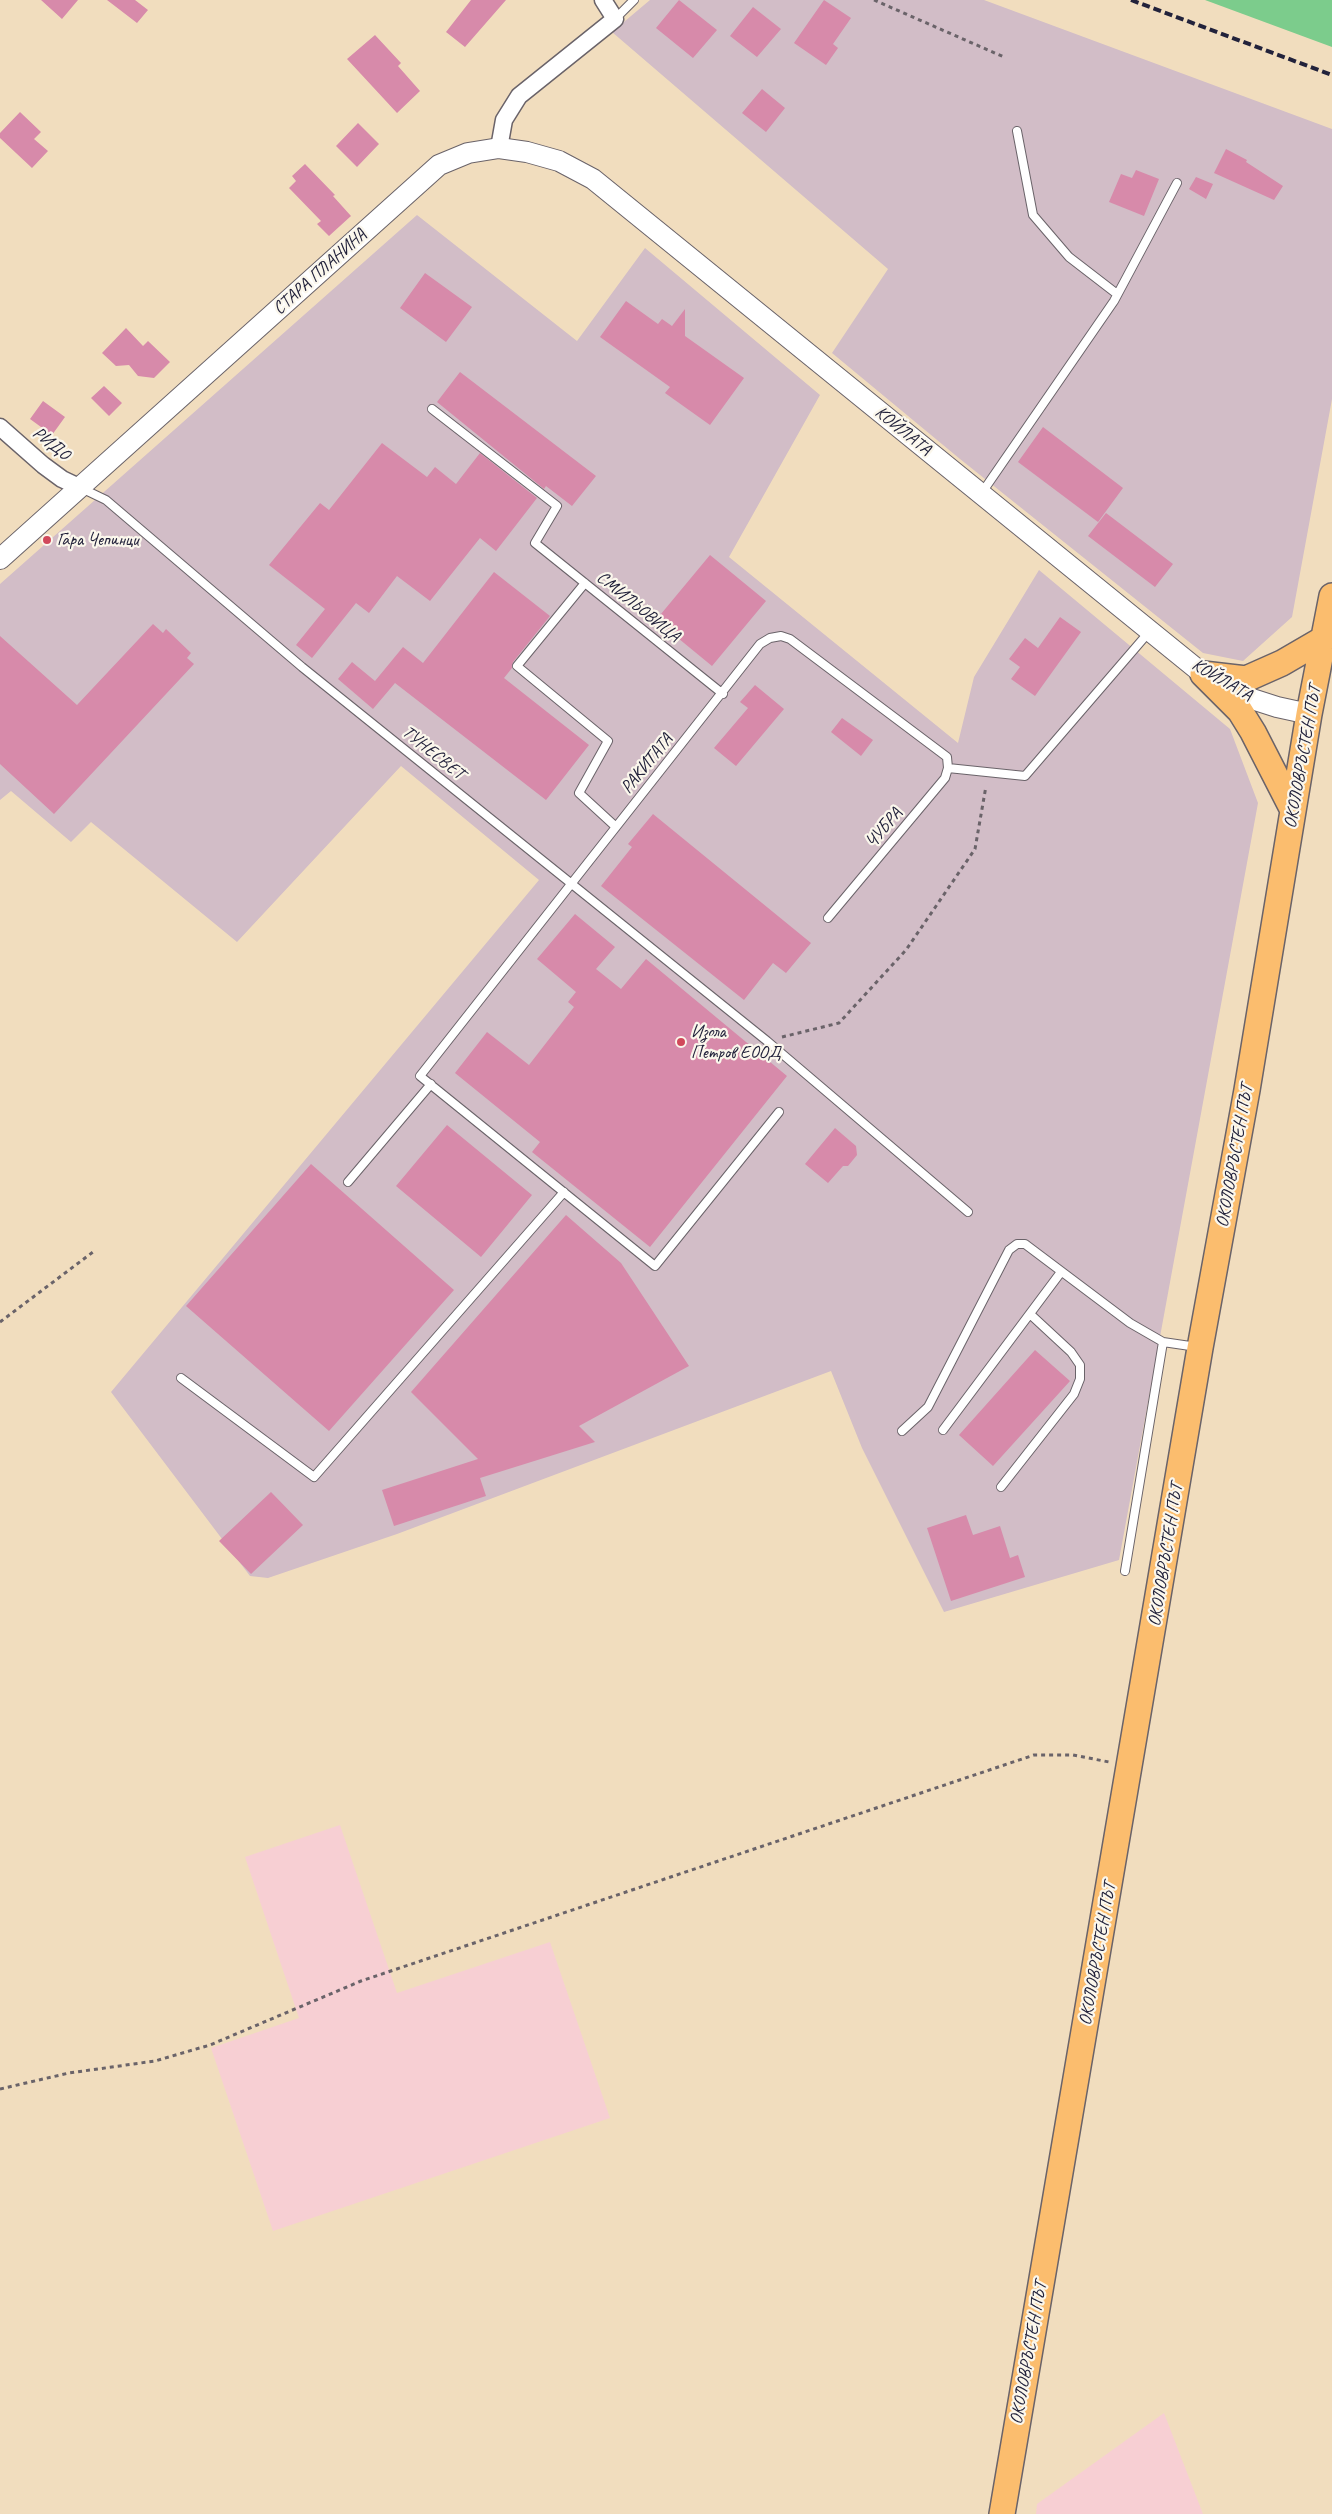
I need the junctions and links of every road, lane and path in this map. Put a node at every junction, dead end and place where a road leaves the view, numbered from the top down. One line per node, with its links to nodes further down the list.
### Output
1 (603, 0): 4 (street)
2 (634, 0): 4 (lane)
3 (874, 0): 5 (path)
4 (615, 19): 7 (street)
5 (1004, 57)
6 (1017, 131): 9 (lane)
7 (499, 148): 12 (street, СТАРА ПЛАНИНА); 13 (street, КОЙЛАТА)
8 (1176, 183): 9 (lane)
9 (1117, 294): 13 (lane)
10 (432, 409): 15 (lane, СМИЛЬОВИЦА)
11 (0, 427): 12 (street, РИДО)
12 (81, 488): 14 (street, СТАРА ПЛАНИНА); 26 (lane, ТУНЕСВЕТ)
13 (982, 494): 17 (street, КОЙЛАТА)
14 (0, 559)
15 (584, 583): 20 (lane, СМИЛЬОВИЦА); 25 (lane)
16 (1332, 596): 18 (main road, ОКОЛОВРЪСТЕН ПЪТ)
17 (1150, 630): 19 (street, КОЙЛАТА); 23 (lane)
18 (1325, 638): 19 (main road); 21 (main road, ОКОЛОВРЪСТЕН ПЪТ)
19 (1203, 674): 21 (street, КОЙЛАТА); 24 (main road)
20 (723, 694): 22 (lane, РАКИТАТА); 25 (lane, РАКИТАТА)
21 (1309, 714): 24 (main road, ОКОЛОВРЪСТЕН ПЪТ)
22 (948, 768): 23 (lane); 27 (lane, ЧУБРА)
23 (988, 772): 28 (path)
24 (1293, 810): 39 (main road, ОКОЛОВРЪСТЕН ПЪТ)
25 (616, 827): 26 (lane, РАКИТАТА)
26 (570, 883): 28 (lane, ТУНЕСВЕТ); 29 (lane, РАКИТАТА)
27 (828, 918)
28 (767, 1041): 33 (lane, ТУНЕСВЕТ)
29 (431, 1084): 31 (lane); 32 (lane)
30 (778, 1112): 32 (lane)
31 (348, 1182)
32 (564, 1192): 40 (lane)
33 (968, 1212)
34 (93, 1252): 37 (path)
35 (1061, 1272): 36 (lane); 38 (lane); 42 (lane)
36 (1030, 1314): 41 (lane); 43 (lane)
37 (0, 1322)
38 (1163, 1342): 39 (lane); 44 (lane)
39 (1200, 1348): 45 (main road, ОКОЛОВРЪСТЕН ПЪТ)
40 (182, 1378)
41 (944, 1430)
42 (902, 1431)
43 (1001, 1487)
44 (1125, 1571)
45 (1131, 1766): 46 (path); 47 (main road, ОКОЛОВРЪСТЕН ПЪТ)
46 (0, 2089)
47 (1002, 2514)

